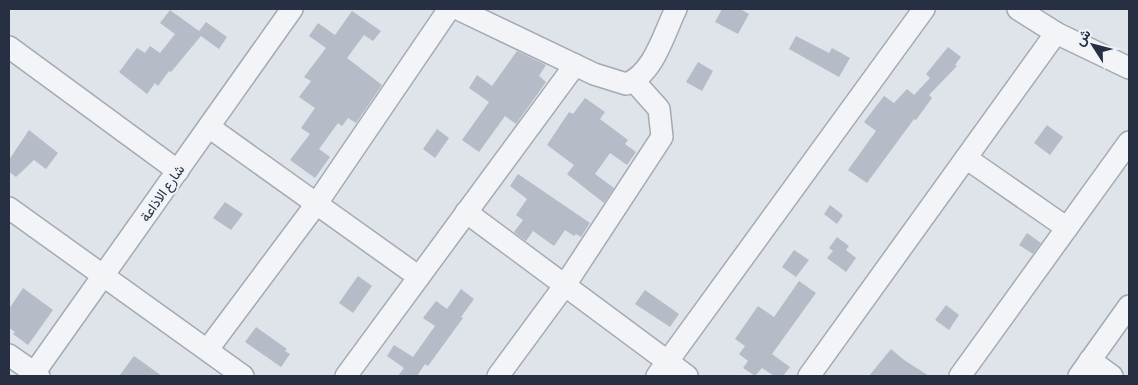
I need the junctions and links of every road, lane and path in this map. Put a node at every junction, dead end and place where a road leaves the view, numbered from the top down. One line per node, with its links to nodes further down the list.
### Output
1 (292, 9): 12 (street, شارع الاذاعة)
2 (449, 9): 16 (street)
3 (458, 9): 9 (street)
4 (676, 9): 11 (street)
5 (924, 9): 27 (street)
6 (1018, 9): 7 (street)
7 (1056, 33): 10 (street); 14 (street)
8 (9, 47): 15 (street)
9 (575, 65): 11 (street); 18 (street)
10 (1129, 68)
11 (634, 81): 22 (street)
12 (209, 126): 15 (street, شارع الاذاعة); 16 (street)
13 (1129, 142): 19 (street)
14 (966, 158): 19 (street); 33 (street)
15 (178, 171): 20 (street, شارع الاذاعة)
16 (317, 203): 21 (street); 24 (street)
17 (9, 208): 20 (street)
18 (466, 212): 21 (street); 22 (street)
19 (1067, 228): 34 (street)
20 (104, 276): 24 (street); 28 (street, شارع الاذاعة)
21 (419, 277): 30 (street)
22 (565, 286): 27 (street); 31 (street)
23 (1129, 306): 26 (street)
24 (208, 349): 29 (street)
25 (9, 355): 28 (street)
26 (1084, 368): 35 (street)
27 (662, 369): 32 (street)
28 (35, 375)
29 (243, 376)
30 (346, 376)
31 (498, 376)
32 (687, 376)
33 (810, 376)
34 (960, 376)
35 (1112, 376)

